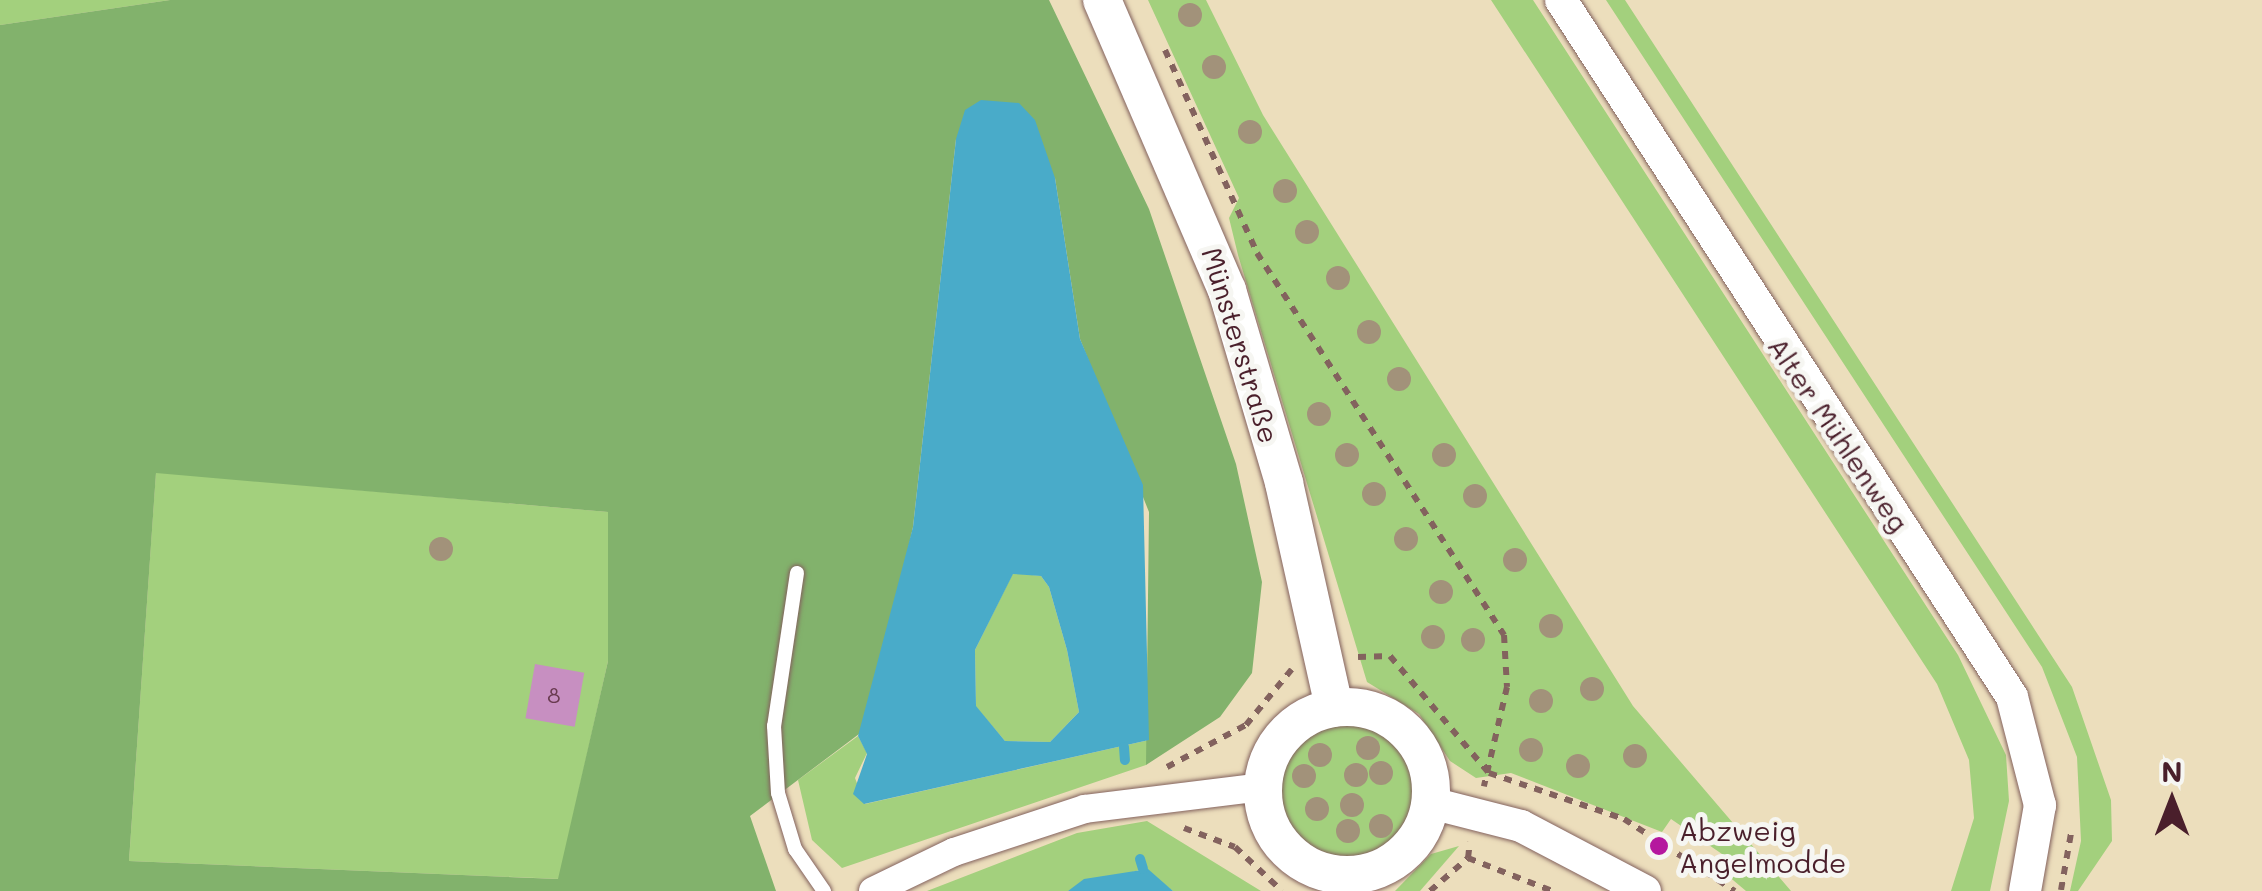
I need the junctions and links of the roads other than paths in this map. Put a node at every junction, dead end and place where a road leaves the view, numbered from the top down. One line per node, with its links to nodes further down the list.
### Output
1 (1102, 0): 4 (main road, Münsterstraße)
2 (1562, 0): 12 (street, Alter Mühlenweg)
3 (798, 573): 9 (lane)
4 (1334, 706): 5 (main road); 6 (main road)
5 (1262, 787): 8 (main road); 10 (street)
6 (1432, 802): 7 (main road); 11 (street)
7 (1389, 877): 8 (main road)
8 (1323, 881)
9 (824, 891)
10 (873, 891)
11 (1645, 891)
12 (2025, 891)

